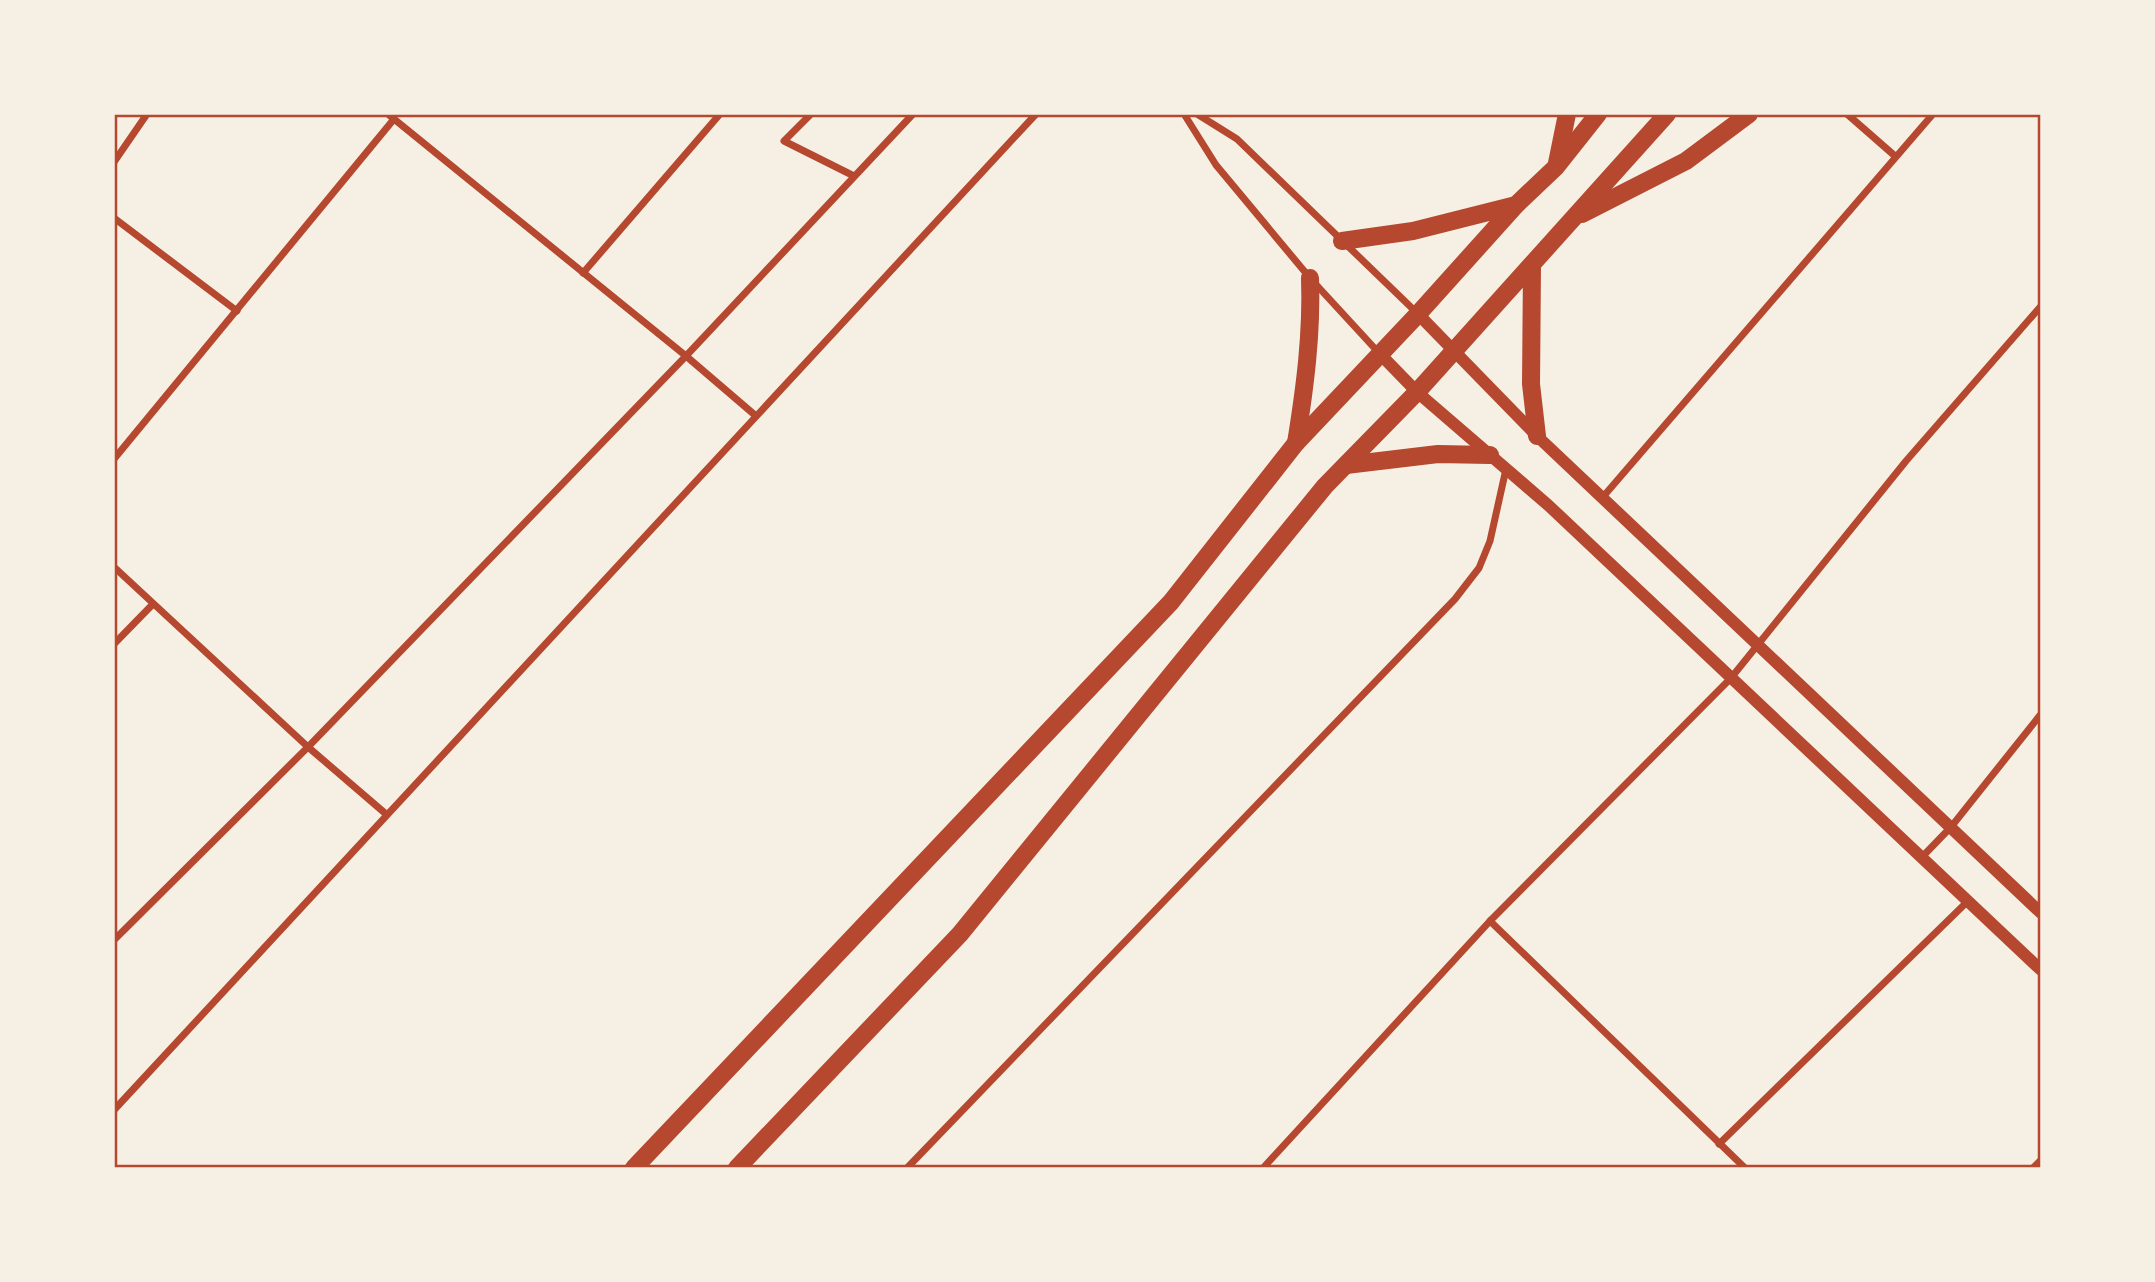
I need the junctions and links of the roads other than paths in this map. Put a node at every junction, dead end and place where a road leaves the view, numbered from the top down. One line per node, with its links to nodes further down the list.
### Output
1 (147, 114): 16 (street)
2 (720, 114): 24 (street)
3 (811, 114): 18 (street)
4 (913, 114): 18 (street)
5 (1036, 114): 33 (street)
6 (1184, 114): 25 (street)
7 (1197, 114): 22 (street)
8 (1567, 114): 17 (main road)
9 (1598, 114): 17 (main road)
10 (1667, 114): 20 (main road)
11 (1749, 114): 20 (main road)
12 (1847, 114): 15 (street)
13 (1933, 114): 15 (street)
14 (391, 116): 24 (street); 27 (street)
15 (1895, 156): 40 (street)
16 (114, 162)
17 (1556, 167): 19 (main road)
18 (854, 176): 31 (street)
19 (1516, 205): 22 (main road); 28 (main road)
20 (1576, 217): 23 (main road)
21 (114, 218): 27 (street)
22 (1342, 241): 28 (street)
23 (1532, 265): 29 (main road); 34 (main road)
24 (583, 273): 31 (street)
25 (1310, 278): 30 (street); 35 (main road)
26 (2041, 306): 44 (street)
27 (237, 311): 37 (street)
28 (1418, 314): 29 (street); 30 (main road)
29 (1455, 350): 32 (main road); 34 (street)
30 (1380, 354): 32 (street); 35 (main road)
31 (686, 356): 33 (street); 47 (street)
32 (1417, 392): 36 (street); 38 (main road)
33 (756, 416): 48 (street)
34 (1537, 436): 40 (street)
35 (1296, 443): 59 (main road)
36 (1490, 455): 38 (main road); 39 (street)
37 (114, 459)
38 (1346, 465): 60 (main road)
39 (1506, 469): 45 (street); 61 (street)
40 (1602, 498): 44 (street)
41 (114, 567): 42 (street)
42 (153, 604): 43 (street); 47 (street)
43 (114, 644)
44 (1756, 645): 45 (street); 49 (street)
45 (1731, 678): 50 (street); 53 (street)
46 (2041, 714): 49 (street)
47 (308, 747): 48 (street); 54 (street)
48 (386, 814): 56 (street)
49 (1951, 827): 50 (street); 52 (street)
50 (1922, 858): 51 (street)
51 (1968, 901): 55 (street); 57 (street)
52 (2041, 913)
53 (1490, 921): 57 (street); 62 (street)
54 (114, 940)
55 (2041, 970)
56 (114, 1110)
57 (1720, 1144): 63 (street)
58 (2041, 1160): 64 (street)
59 (634, 1168)
60 (737, 1168)
61 (907, 1168)
62 (1263, 1168)
63 (1745, 1168)
64 (2033, 1168)

